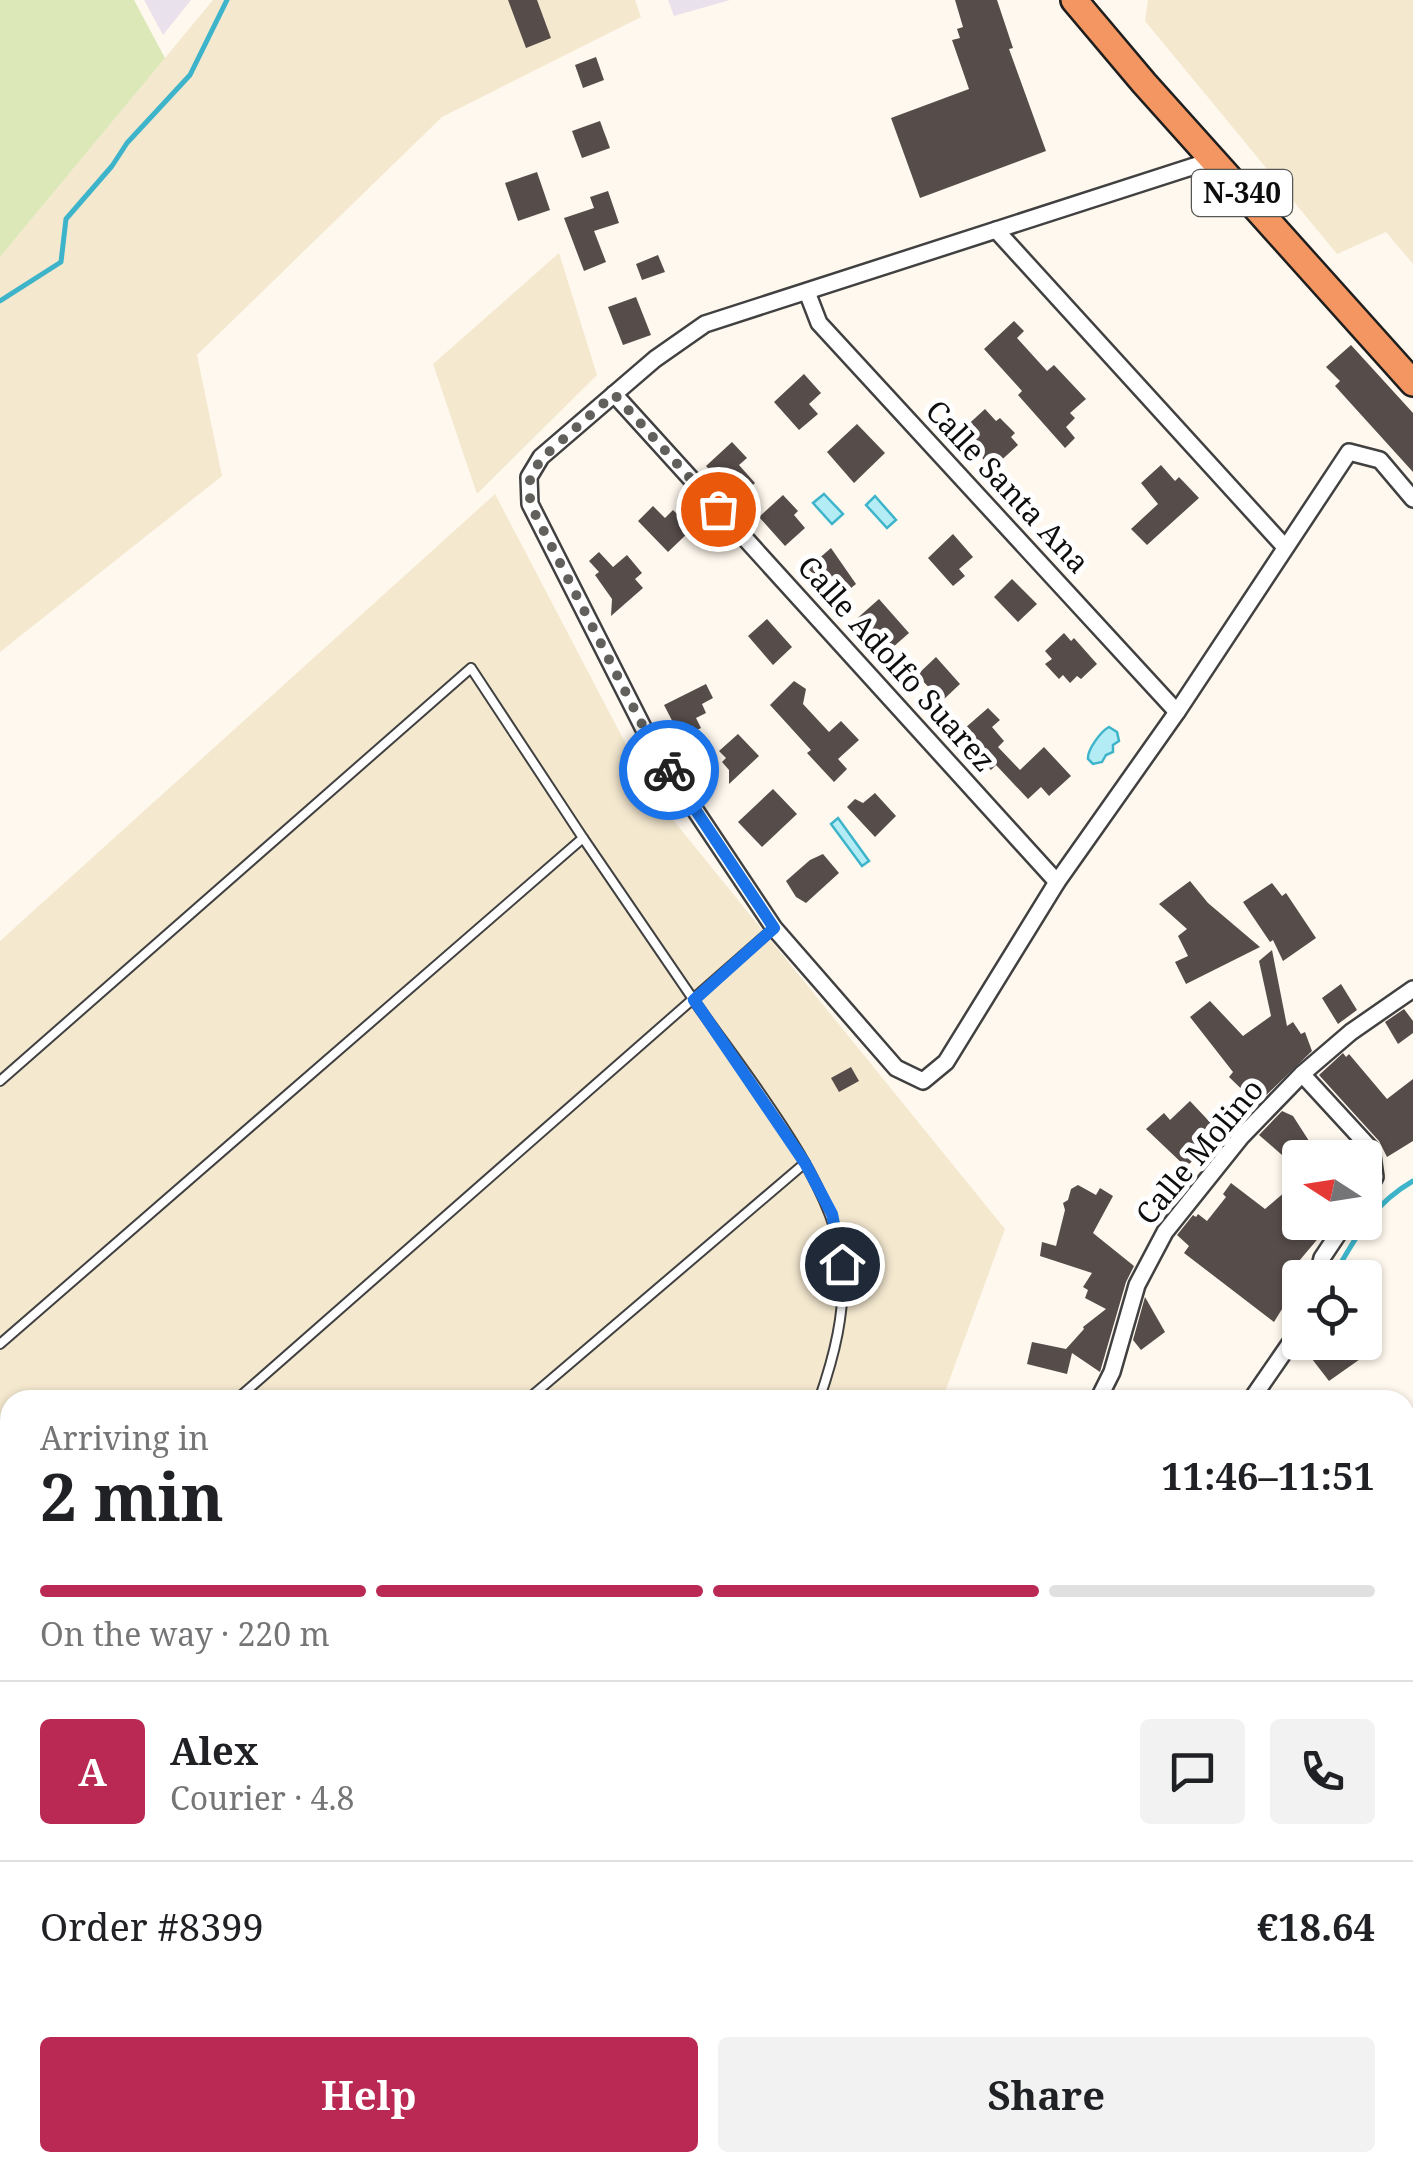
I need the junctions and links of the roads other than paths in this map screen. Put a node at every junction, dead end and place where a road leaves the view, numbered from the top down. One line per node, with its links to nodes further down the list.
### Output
1 (1074, 0): 2 (highway, N-340)
2 (1212, 160): 3 (street); 5 (highway, N-340)
3 (996, 230): 4 (street); 8 (street)
4 (807, 292): 6 (street); 9 (street, Calle Santa Ana)
5 (1413, 384)
6 (614, 394): 11 (street, Calle Adolfo Suarez); 12 (street)
7 (1413, 499): 8 (street)
8 (1284, 546): 9 (street)
9 (1177, 712): 11 (street)
10 (583, 838): 14 (lane); 16 (lane); 19 (lane)
11 (1057, 882): 12 (street)
12 (774, 928): 14 (lane)
13 (1413, 989): 15 (street, Calle Molino)
14 (694, 1000): 18 (lane); 21 (lane)
15 (1302, 1074): 17 (street); 24 (street, Calle Molino)
16 (0, 1081)
17 (1363, 1140)
18 (805, 1163): 22 (lane); 23 (lane)
19 (0, 1344)
20 (1282, 1355): 25 (street)
21 (247, 1390)
22 (539, 1390)
23 (822, 1390)
24 (1103, 1390)
25 (1258, 1390)

